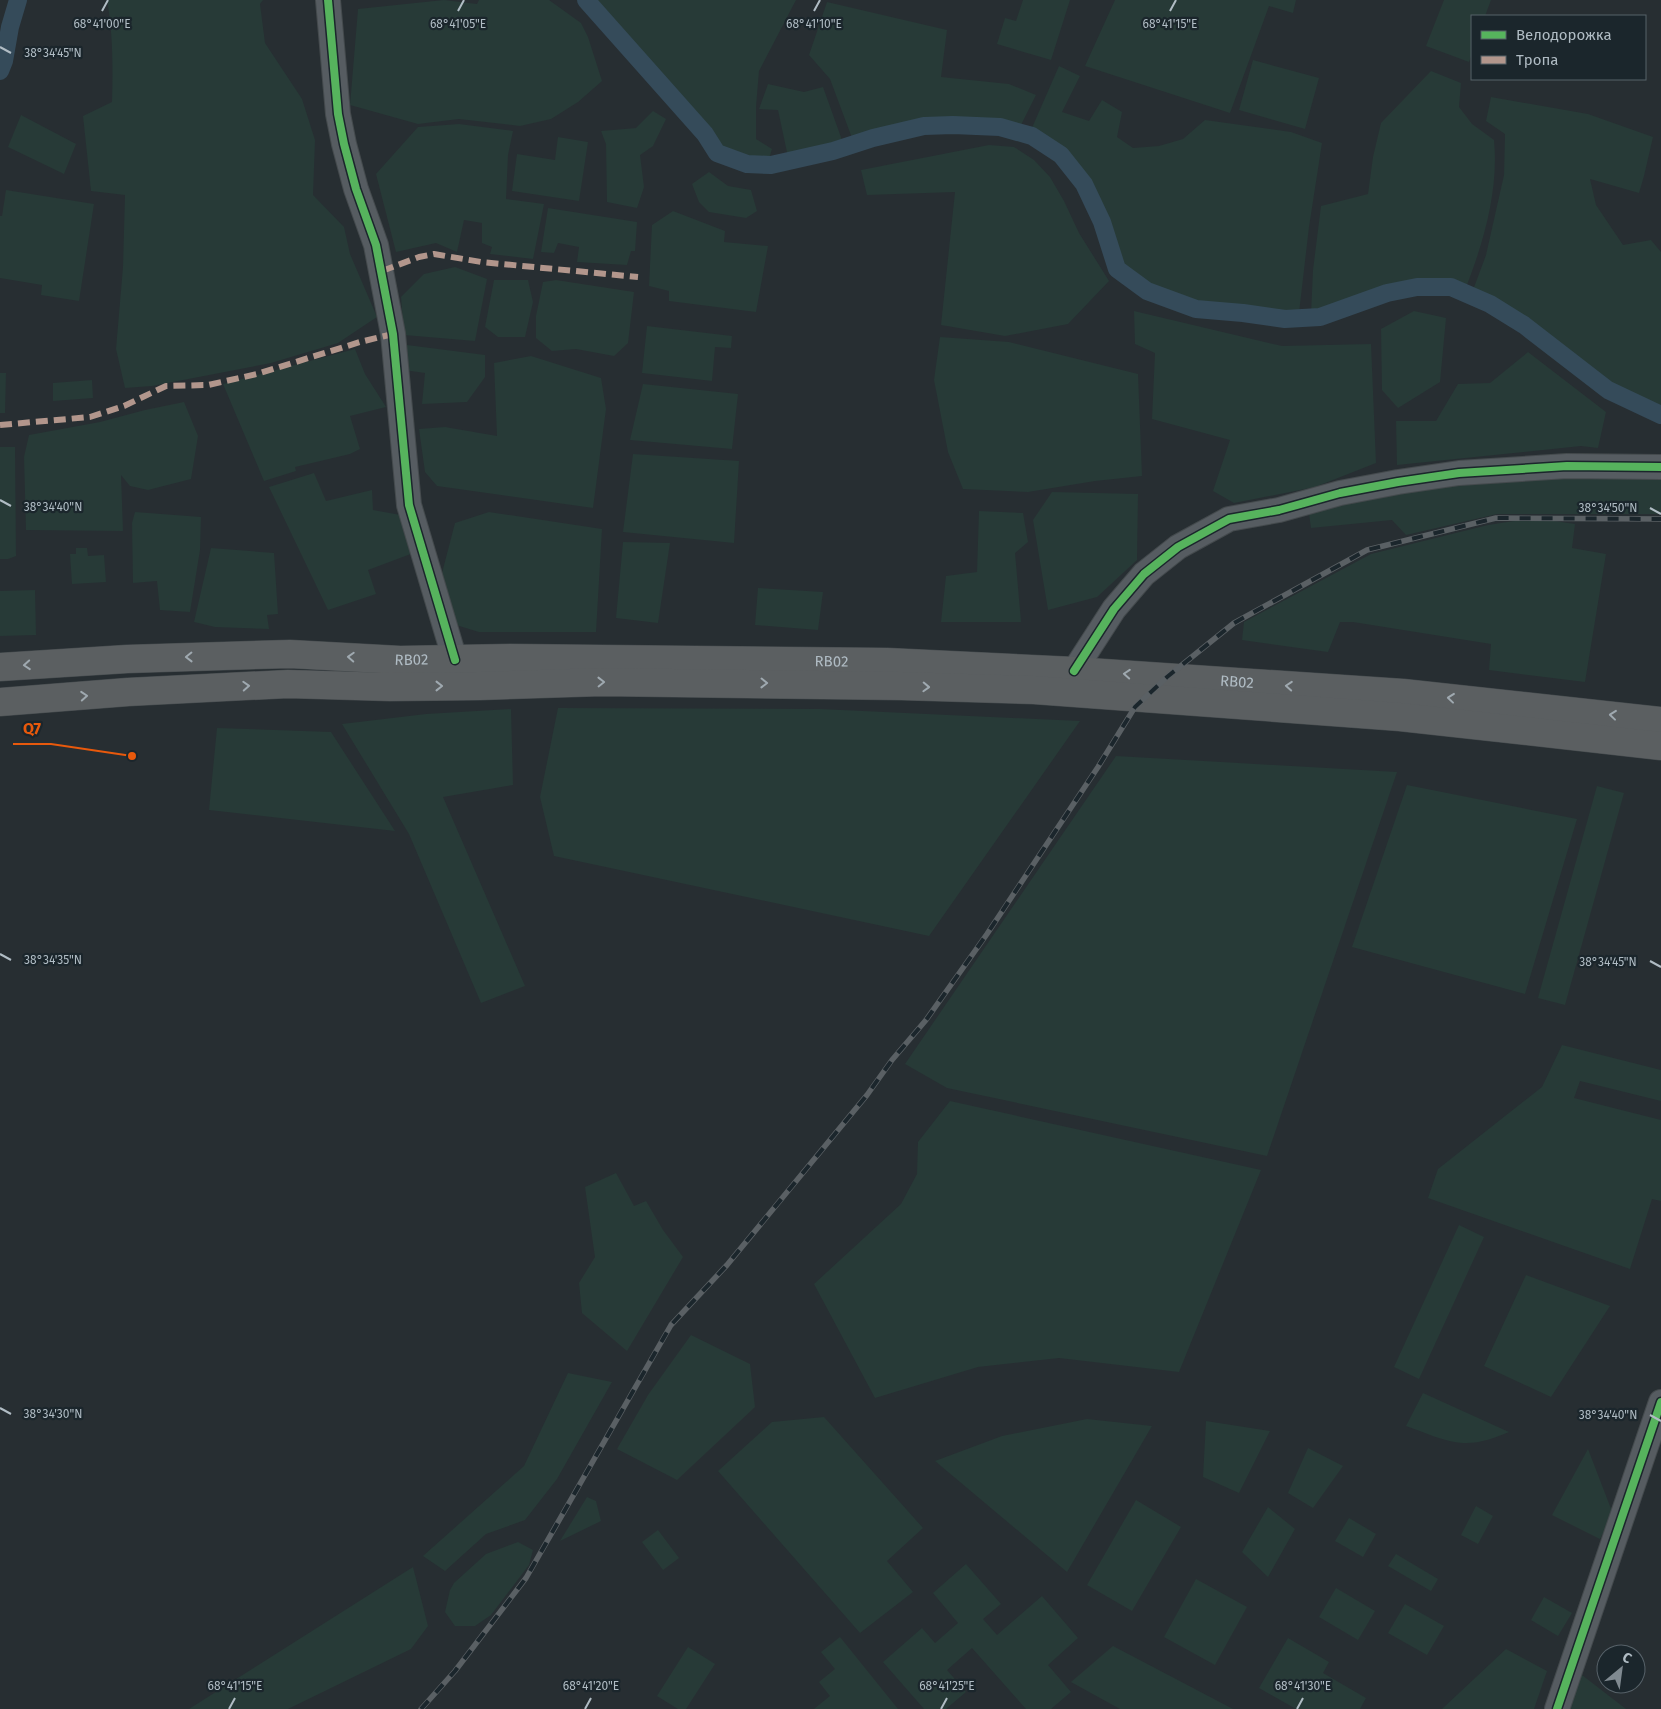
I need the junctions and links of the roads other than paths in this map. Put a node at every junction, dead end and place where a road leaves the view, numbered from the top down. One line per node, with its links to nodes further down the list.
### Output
1 (328, 0): 3 (street)
2 (1661, 467): 5 (street)
3 (455, 660): 4 (highway, RB02, one-way to 4); 5 (highway, RB02)
4 (0, 667)
5 (1074, 671): 7 (highway, RB02, one-way to 5)
6 (0, 702): 8 (highway, RB02, one-way to 8)
7 (1661, 721)
8 (1661, 746)
9 (1661, 1402): 10 (street)
10 (1557, 1709)

